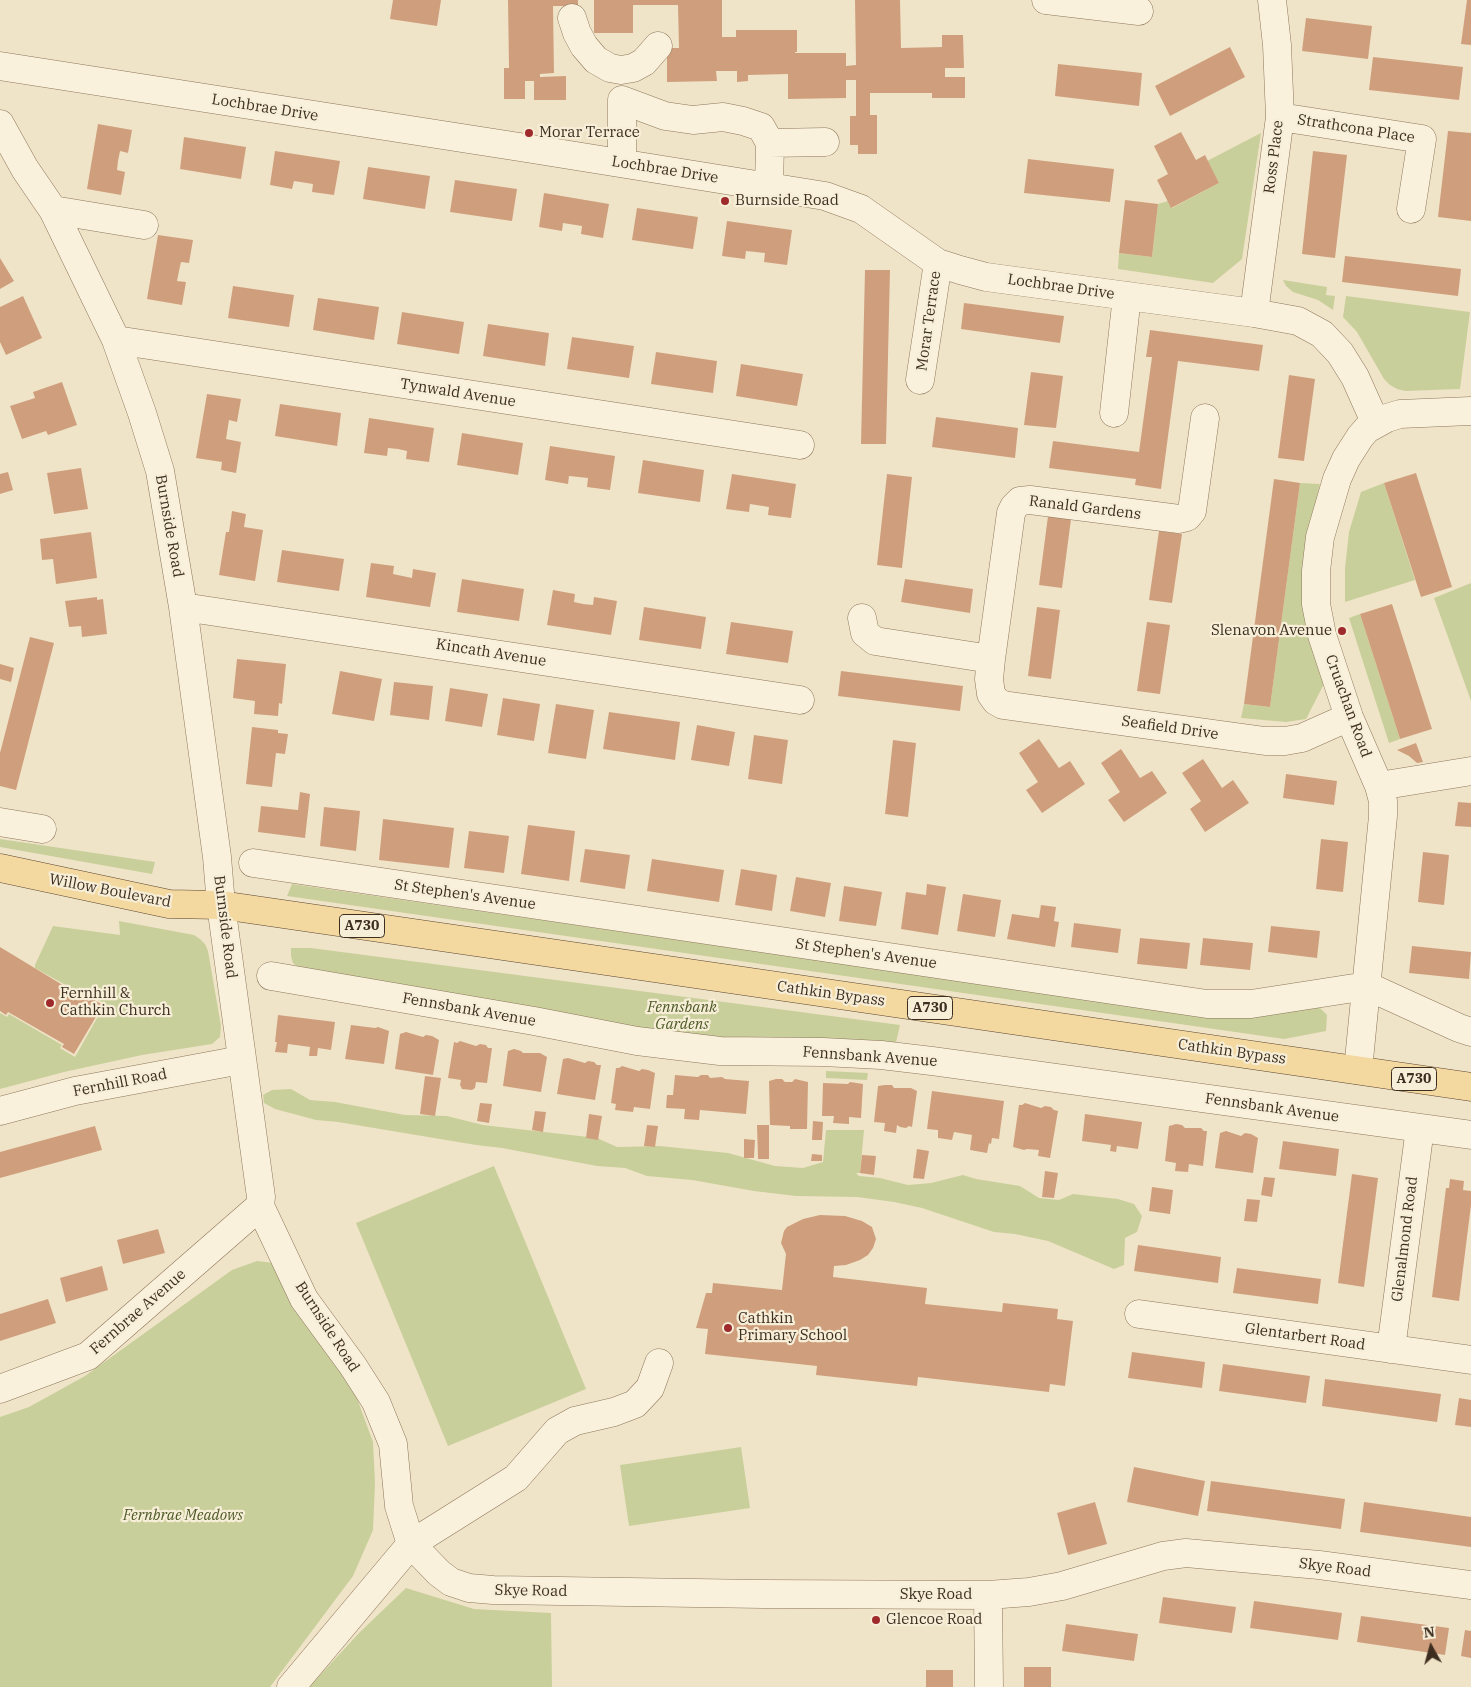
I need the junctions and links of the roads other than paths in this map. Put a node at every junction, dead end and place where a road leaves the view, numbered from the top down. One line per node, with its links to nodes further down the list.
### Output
1 (1046, 0): 3 (street)
2 (1272, 0): 9 (street, Ross Place)
3 (1139, 10)
4 (572, 18): 7 (street)
5 (658, 46): 7 (street)
6 (0, 66): 13 (street, Lochbrae Drive)
7 (621, 70): 8 (street)
8 (622, 100): 12 (street); 13 (street)
9 (1280, 117): 15 (street, Strathcona Place); 20 (street, Ross Place)
10 (0, 124): 16 (street, Burnside Road)
11 (825, 142): 12 (street)
12 (770, 143): 14 (street)
13 (622, 163): 14 (street, Lochbrae Drive)
14 (769, 187): 18 (street, Lochbrae Drive)
15 (1411, 209)
16 (53, 210): 17 (street); 21 (street, Burnside Road)
17 (144, 225)
18 (938, 263): 19 (street, Lochbrae Drive); 22 (street, Morar Terrace)
19 (1127, 296): 20 (street, Lochbrae Drive); 24 (street)
20 (1254, 312): 26 (street, Lochbrae Drive)
21 (116, 340): 27 (street, Tynwald Avenue); 28 (street, Burnside Road)
22 (920, 380)
23 (1471, 411): 26 (street, Cruachan Road)
24 (1114, 413)
25 (1205, 418): 30 (street, Ranald Gardens)
26 (1376, 424): 33 (street, Cruachan Road)
27 (800, 445)
28 (183, 607): 32 (street, Kincath Avenue); 40 (street, Burnside Road)
29 (862, 618): 30 (street)
30 (991, 659): 31 (street, Ranald Gardens)
31 (991, 694): 33 (street, Seafield Drive)
32 (800, 700)
33 (1349, 717): 35 (street, Cruachan Road)
34 (1471, 771): 35 (street)
35 (1379, 786): 42 (street, Cruachan Road)
36 (0, 822): 37 (street)
37 (42, 829)
38 (252, 864): 42 (street, St Stephen's Avenue)
39 (0, 868): 40 (main road, Willow Boulevard / A730)
40 (221, 905): 44 (street, Burnside Road); 45 (main road, Cathkin Bypass / A730)
41 (271, 976): 48 (street, Fennsbank Avenue)
42 (1367, 986): 43 (street); 45 (street, Cruachan Road)
43 (1471, 1032)
44 (241, 1060): 47 (street, Fernhill Road); 50 (street, Burnside Road)
45 (1358, 1070): 46 (main road, Cathkin Bypass / A730)
46 (1471, 1087)
47 (0, 1112)
48 (1420, 1128): 49 (street, Fennsbank Avenue); 52 (street, Glenalmond Road)
49 (1471, 1135)
50 (260, 1206): 55 (street, Fernbrae Avenue); 56 (street, Burnside Road)
51 (1140, 1314): 52 (street, Glentarbert Road)
52 (1390, 1349): 53 (street, Glentarbert Road)
53 (1471, 1360)
54 (659, 1363): 56 (street)
55 (0, 1390)
56 (411, 1544): 58 (street, Skye Road); 59 (street)
57 (1471, 1585): 58 (street, Skye Road)
58 (988, 1595): 60 (street)
59 (290, 1687)
60 (989, 1687)

